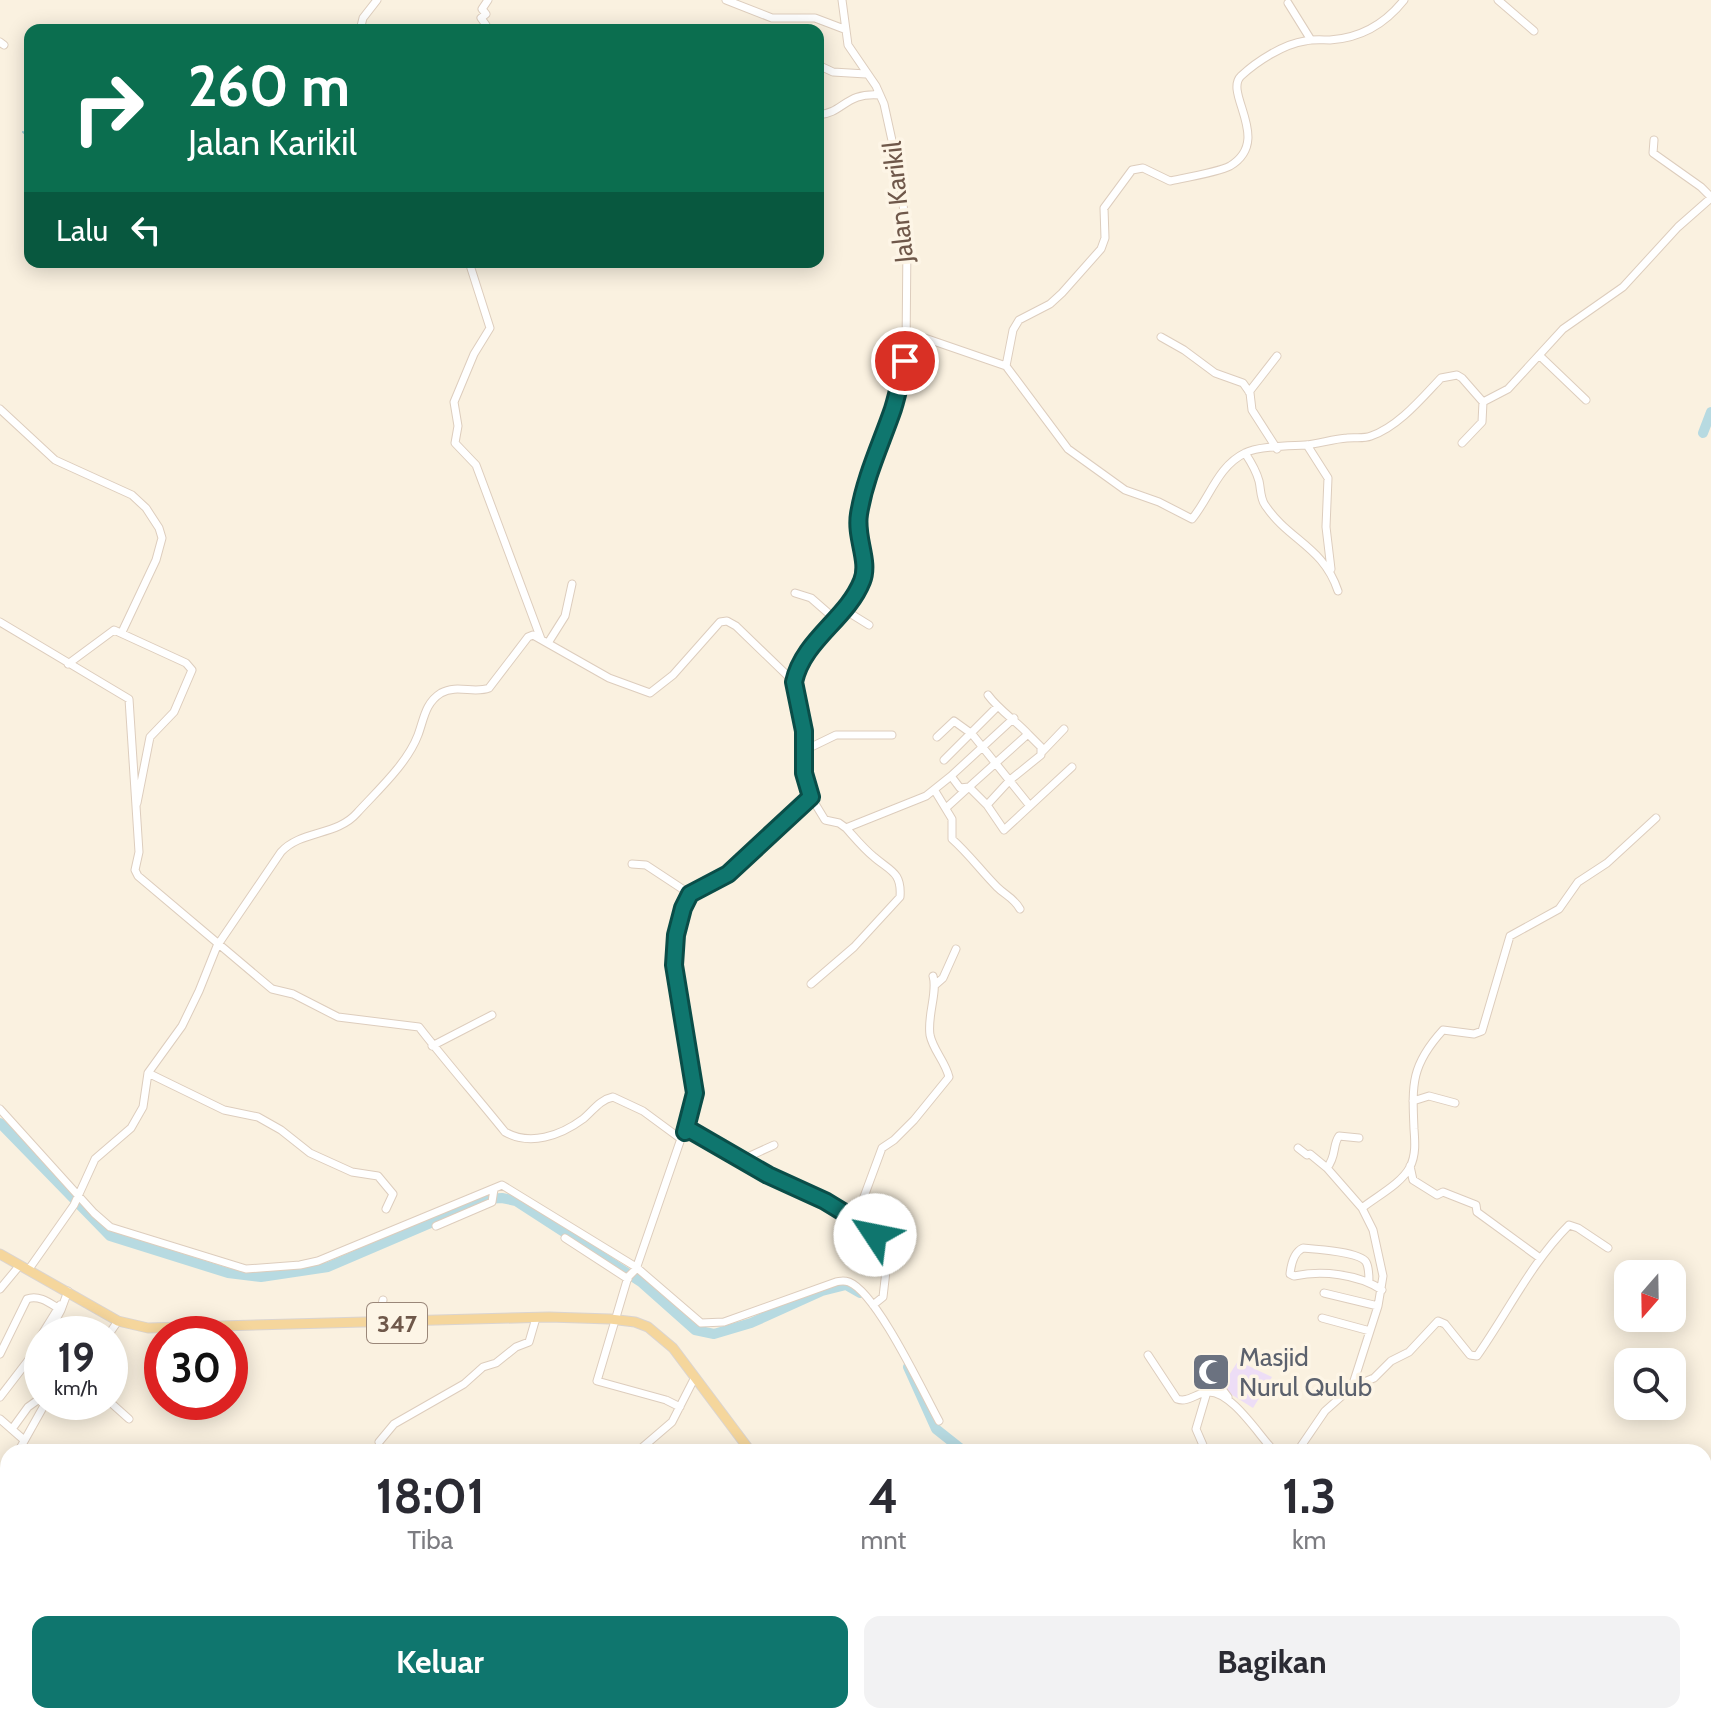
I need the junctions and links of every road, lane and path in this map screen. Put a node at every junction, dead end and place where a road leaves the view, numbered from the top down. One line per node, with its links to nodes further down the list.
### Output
1 (377, 0): 8 (street)
2 (488, 0): 9 (street)
3 (726, 0): 10 (street)
4 (842, 0): 10 (street, Jalan Karikil)
5 (1404, 0): 12 (street)
6 (1498, 0): 11 (street)
7 (1288, 3): 12 (street)
8 (362, 24)
9 (485, 24)
10 (844, 29): 14 (street, Jalan Karikil)
11 (1534, 31)
12 (1311, 40): 24 (street)
13 (824, 67): 14 (street)
14 (866, 74): 15 (street, Jalan Karikil)
15 (880, 95): 16 (street); 20 (street, Jalan Karikil)
16 (824, 114)
17 (1654, 140): 18 (street)
18 (1711, 198): 23 (street)
19 (471, 268): 42 (street)
20 (905, 336): 24 (street); 37 (street, Jalan Karikil)
21 (1161, 337): 25 (street)
22 (1277, 356): 25 (street)
23 (1540, 356): 26 (street); 27 (street)
24 (1006, 366): 32 (street)
25 (1249, 392): 31 (street)
26 (1586, 400)
27 (1483, 402): 29 (street); 30 (street)
28 (0, 409): 41 (street)
29 (1462, 443)
30 (1307, 445): 31 (street); 33 (street)
31 (1277, 449): 32 (street)
32 (1245, 453): 33 (street)
33 (1333, 577): 35 (street)
34 (572, 584): 42 (street)
35 (1338, 591)
36 (795, 593): 38 (street)
37 (844, 610): 38 (street, Jalan Karikil); 40 (street)
38 (835, 619): 44 (street, Jalan Karikil)
39 (0, 622): 43 (street)
40 (869, 625)
41 (122, 632): 43 (street); 67 (street)
42 (544, 641): 44 (street); 73 (street)
43 (68, 664): 67 (street)
44 (794, 682): 54 (street)
45 (988, 695): 46 (street)
46 (997, 707): 47 (street); 49 (street)
47 (1014, 718): 50 (street); 53 (street)
48 (1064, 729): 55 (street)
49 (972, 734): 52 (street); 53 (street); 56 (street)
50 (1028, 734): 55 (street); 57 (street)
51 (892, 735): 54 (street)
52 (937, 737)
53 (982, 748): 57 (street); 59 (street)
54 (805, 750): 63 (street)
55 (1042, 752): 60 (street)
56 (944, 760)
57 (995, 766): 60 (street); 61 (street)
58 (1072, 767): 65 (street)
59 (951, 776): 61 (street); 62 (street)
60 (1010, 780): 64 (street); 65 (street)
61 (969, 787): 64 (street); 66 (street)
62 (935, 791): 66 (street); 69 (street)
63 (811, 797): 69 (street); 71 (street)
64 (987, 805): 65 (street)
65 (1030, 806)
66 (946, 808): 72 (street)
67 (135, 813): 73 (street)
68 (1656, 818): 79 (street)
69 (846, 828): 75 (street)
70 (632, 864): 71 (street)
71 (690, 894): 82 (street)
72 (1020, 909)
73 (218, 944): 77 (street); 78 (street)
74 (956, 949): 93 (street)
75 (811, 984)
76 (492, 1015): 77 (street)
77 (432, 1046): 82 (street)
78 (148, 1073): 90 (street); 92 (street)
79 (1413, 1101): 80 (street); 87 (street)
80 (1455, 1103)
81 (0, 1109): 90 (street)
82 (683, 1135): 86 (street); 100 (street)
83 (1359, 1138): 88 (street)
84 (774, 1145): 86 (street)
85 (1298, 1148): 88 (street)
86 (741, 1160): 93 (street)
87 (1410, 1166): 91 (street); 98 (street)
88 (1327, 1168): 91 (street)
89 (493, 1195): 90 (street); 94 (street); 100 (street)
90 (77, 1199): 99 (street)
91 (1362, 1208): 104 (street)
92 (386, 1209)
93 (855, 1221): 108 (street)
94 (436, 1226)
95 (565, 1238): 101 (street)
96 (1608, 1248): 98 (street)
97 (0, 1254): 99 (main road, 347)
98 (1540, 1258): 125 (street)
99 (24, 1267): 103 (street); 105 (main road, 347)
100 (636, 1268): 101 (street); 108 (street)
101 (628, 1278): 116 (street)
102 (1369, 1282): 102 (street); 104 (street)
103 (0, 1289)
104 (1382, 1290): 109 (street)
105 (68, 1291): 110 (street); 113 (main road, 347)
106 (1324, 1293): 109 (street)
107 (383, 1300): 118 (street)
108 (873, 1305): 133 (street)
109 (1378, 1306): 119 (street)
110 (60, 1307): 111 (street); 112 (street); 120 (street)
111 (54, 1316)
112 (56, 1316)
113 (110, 1316)
114 (536, 1318): 116 (main road, 347); 118 (main road, 347); 136 (street)
115 (1322, 1318): 119 (street)
116 (617, 1320): 123 (main road, 347); 129 (street)
117 (128, 1323): 118 (main road, 347)
118 (378, 1324)
119 (1370, 1331): 125 (street)
120 (0, 1354)
121 (1148, 1355): 126 (street)
122 (24, 1368): 127 (street)
123 (695, 1377): 129 (street); 139 (main road, 347)
124 (1213, 1377): 128 (street)
125 (1352, 1387): 142 (street)
126 (1207, 1392): 128 (street); 140 (street)
127 (0, 1397)
128 (1229, 1399): 141 (street)
129 (680, 1407): 138 (street)
130 (24, 1412): 134 (street)
131 (0, 1419): 134 (street)
132 (36, 1420): 135 (street)
133 (939, 1421)
134 (12, 1429): 135 (street)
135 (24, 1440): 137 (street)
136 (379, 1442)
137 (22, 1444)
138 (647, 1444)
139 (745, 1444)
140 (1203, 1444)
141 (1268, 1444)
142 (1302, 1444)

